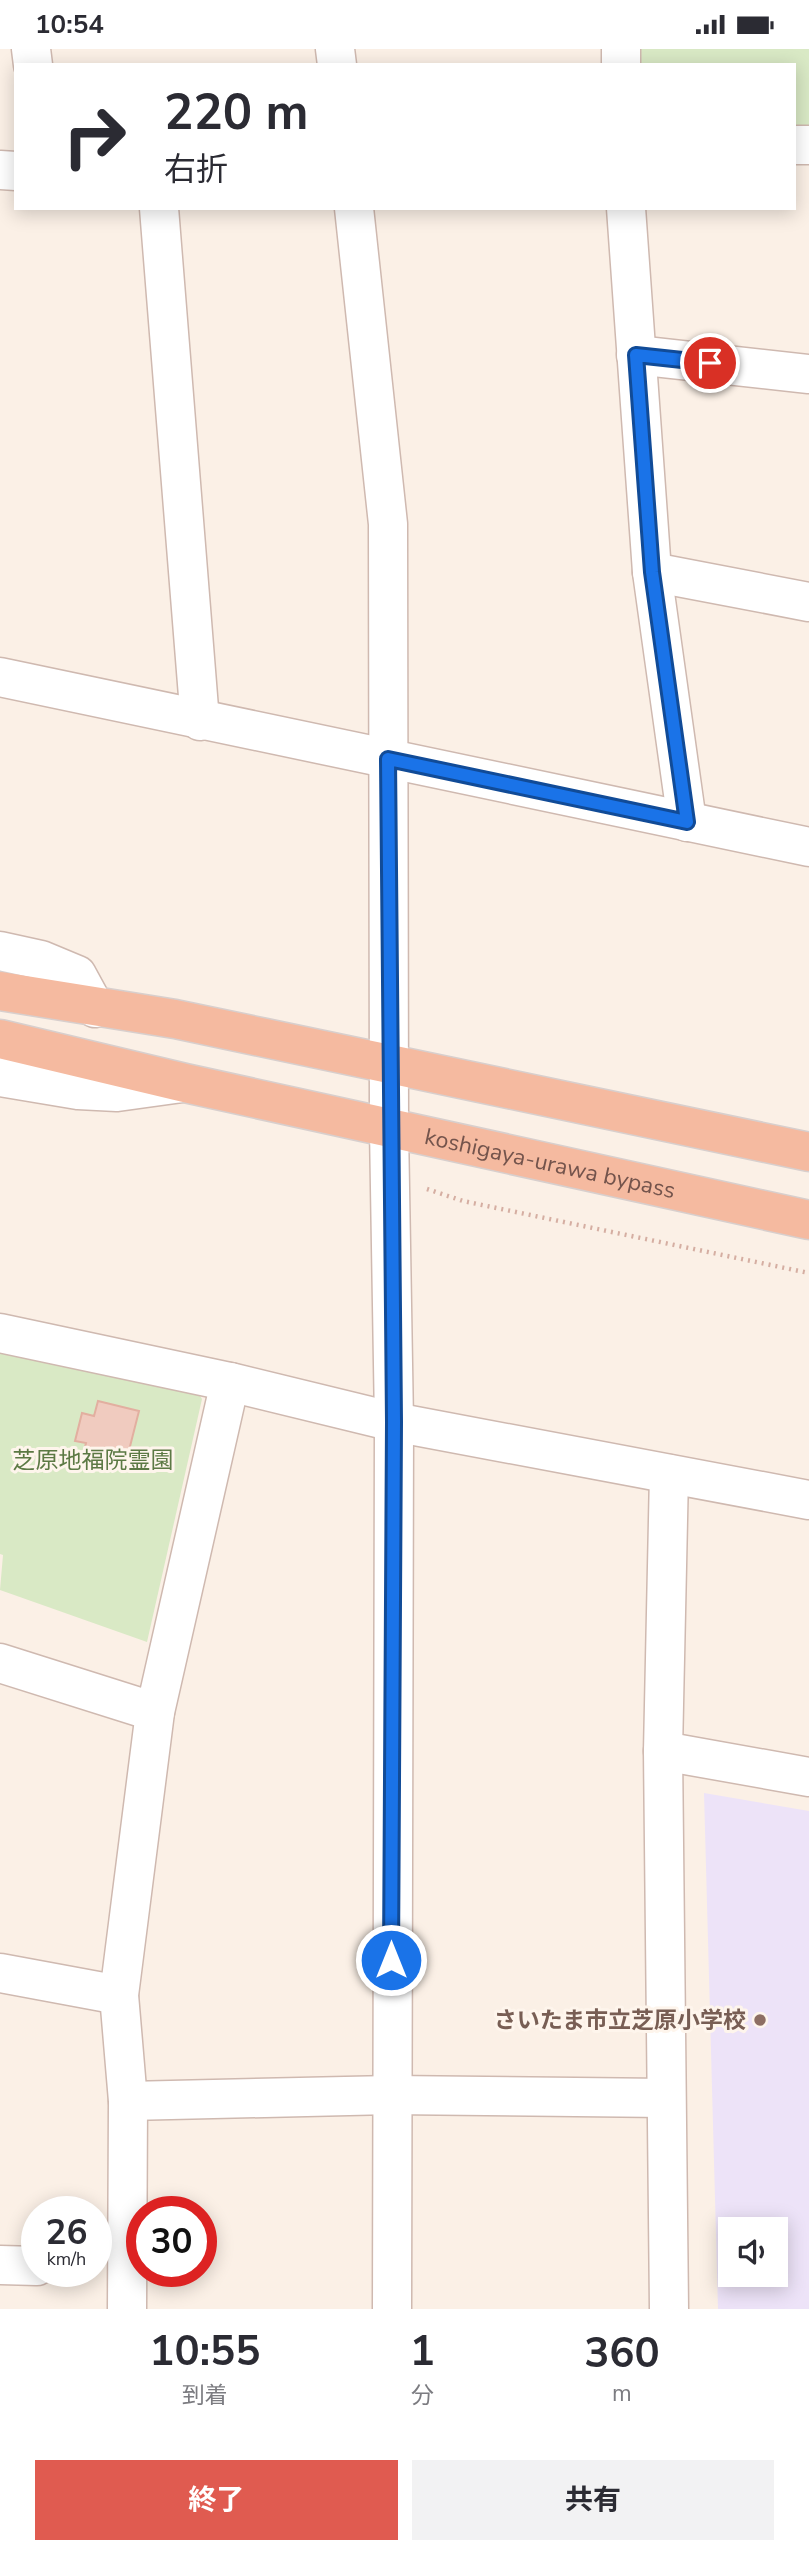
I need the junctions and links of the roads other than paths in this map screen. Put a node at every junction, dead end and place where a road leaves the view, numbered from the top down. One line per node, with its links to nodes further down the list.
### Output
1 (159, 210): 9 (street)
2 (354, 210): 10 (street)
3 (626, 210): 4 (street)
4 (636, 355): 5 (street); 6 (street)
5 (809, 374)
6 (652, 572): 7 (street); 11 (street)
7 (809, 602)
8 (0, 677): 9 (street)
9 (200, 721): 10 (street)
10 (388, 759): 11 (street); 17 (street)
11 (687, 822): 12 (street)
12 (809, 846)
13 (0, 951): 15 (street)
14 (7, 993): 15 (highway)
15 (95, 1008): 17 (highway)
16 (1, 1039): 19 (highway, koshigaya-urawa bypass)
17 (389, 1062): 20 (street); 21 (highway)
18 (0, 1077): 19 (street)
19 (184, 1083): 20 (highway, koshigaya-urawa bypass)
20 (389, 1129): 22 (highway, koshigaya-urawa bypass); 25 (street)
21 (809, 1152)
22 (809, 1220)
23 (0, 1333): 24 (street)
24 (230, 1382): 25 (street); 29 (street)
25 (394, 1422): 26 (street); 34 (street)
26 (669, 1474): 27 (street); 30 (street)
27 (809, 1500)
28 (0, 1663): 29 (street)
29 (155, 1712): 33 (street)
30 (663, 1751): 31 (street); 35 (street)
31 (809, 1777)
32 (0, 1973): 33 (street)
33 (119, 1995): 36 (street)
34 (390, 2095): 35 (street); 36 (street); 41 (street)
35 (666, 2098): 42 (street)
36 (128, 2101): 39 (street)
37 (0, 2265): 38 (street)
38 (21, 2266)
39 (112, 2269): 40 (street)
40 (127, 2309)
41 (392, 2309)
42 (669, 2309)

